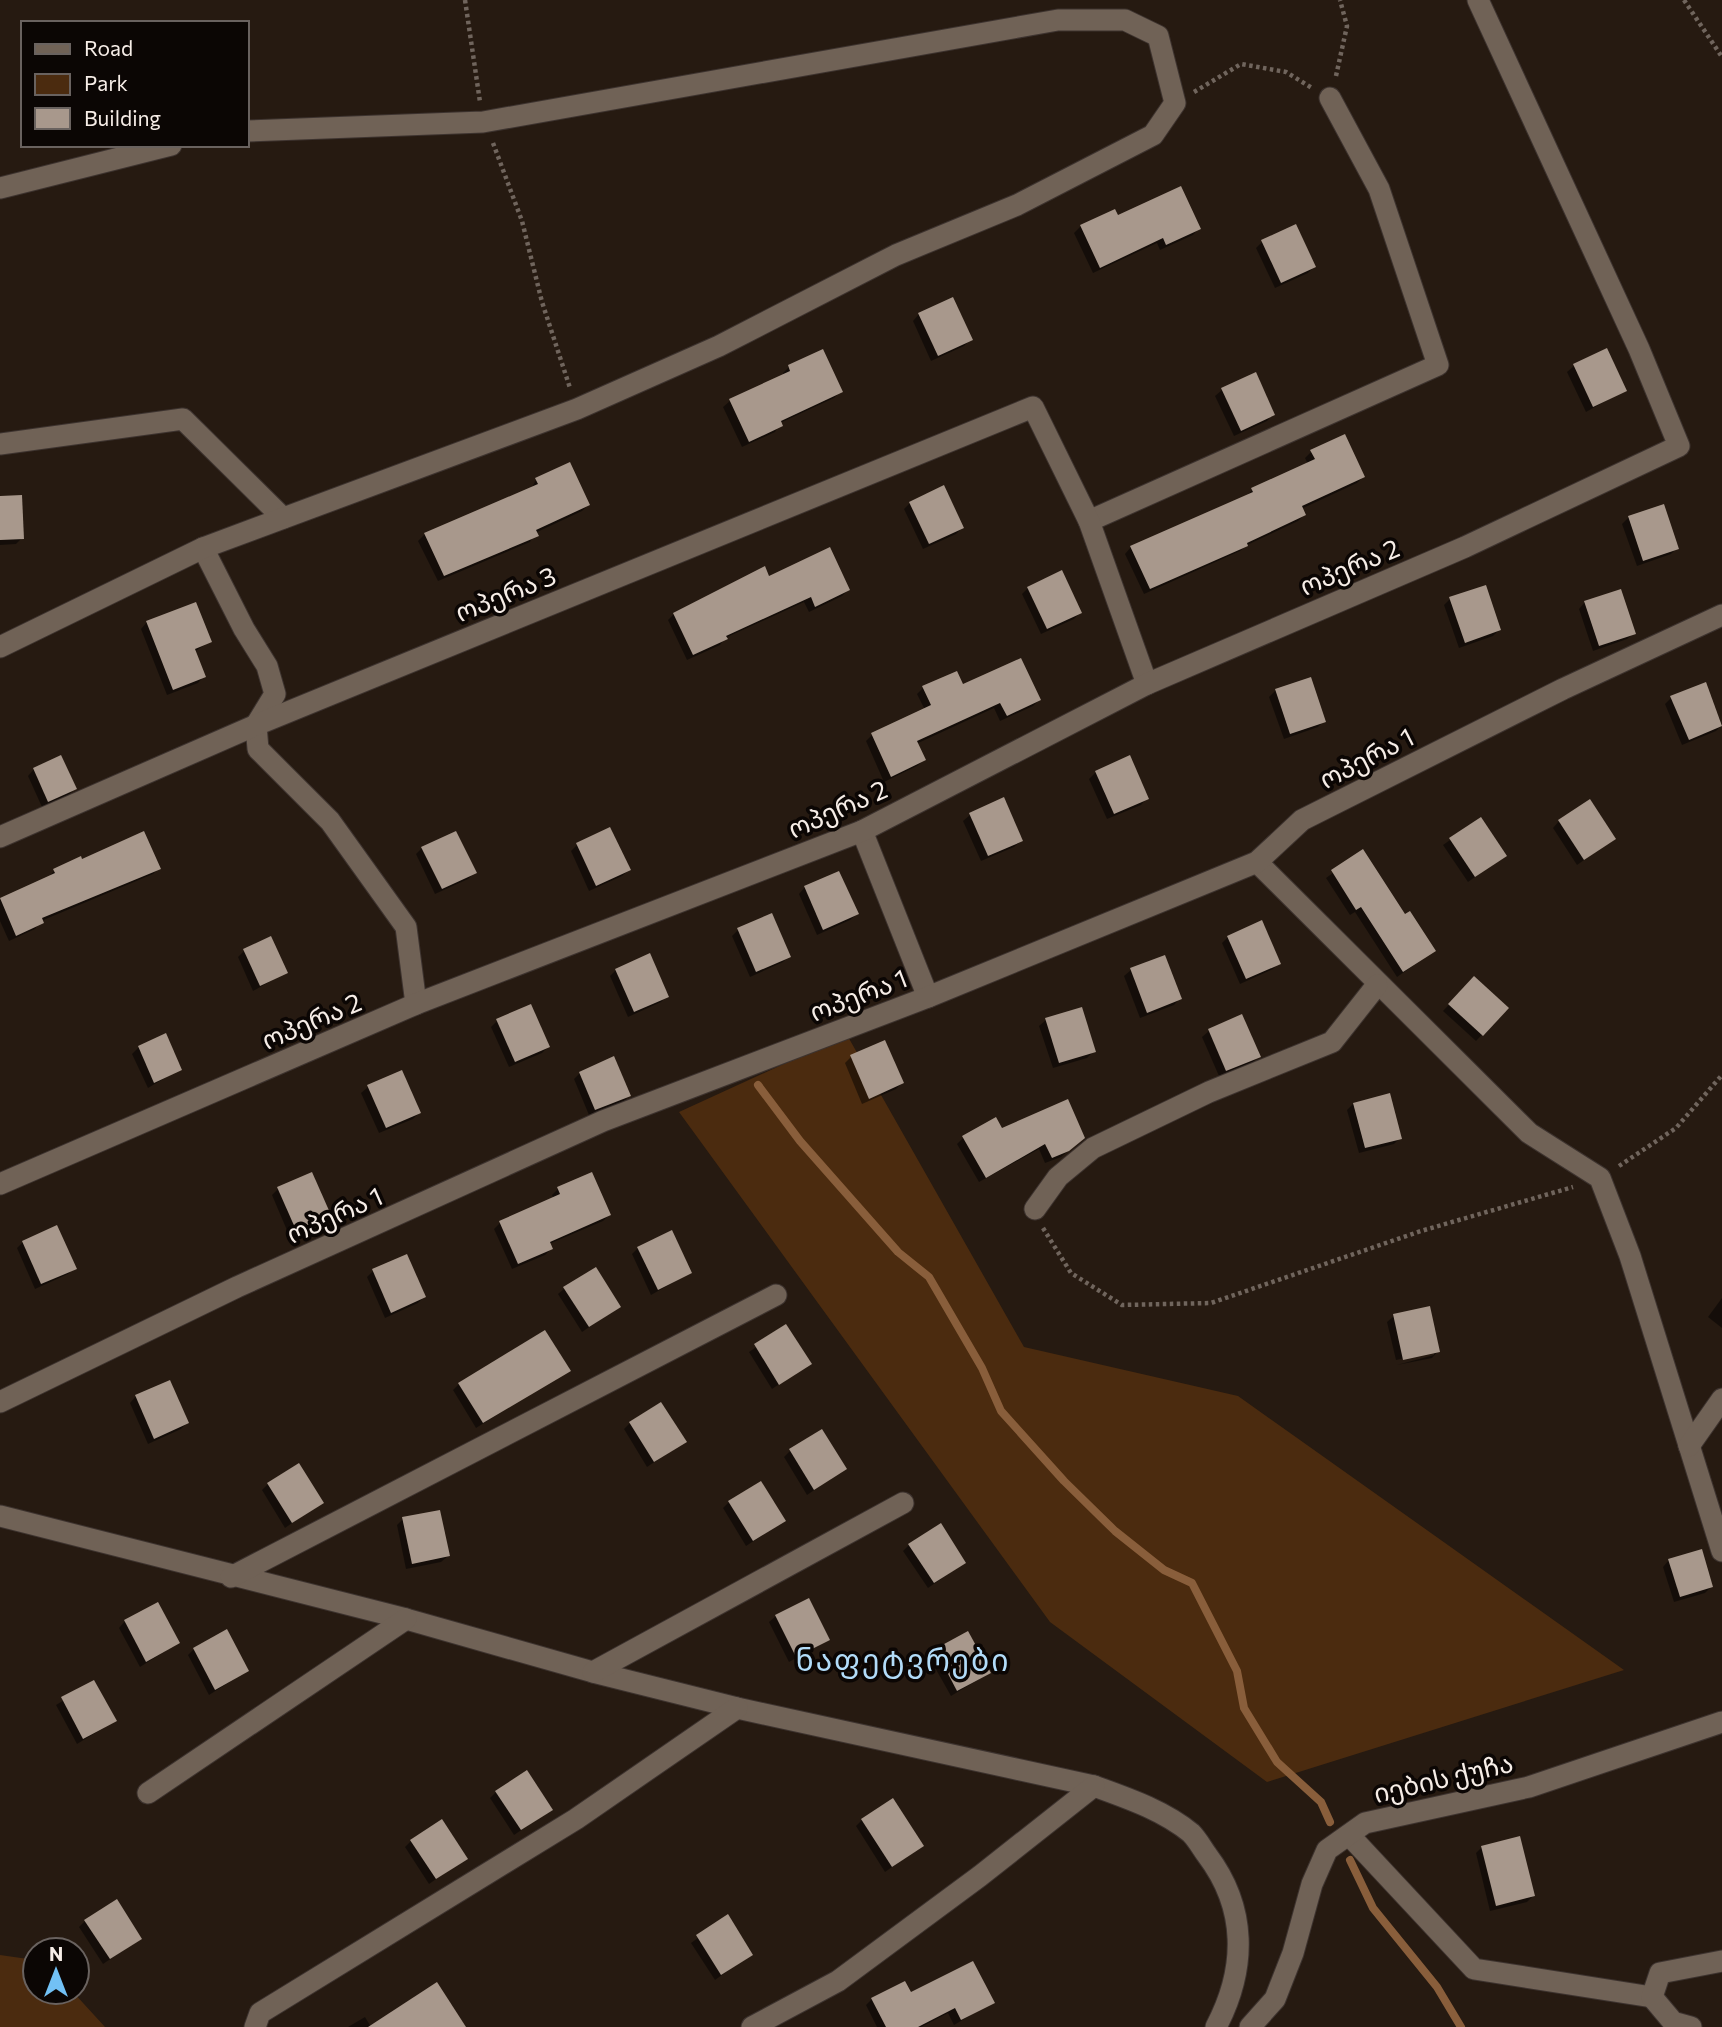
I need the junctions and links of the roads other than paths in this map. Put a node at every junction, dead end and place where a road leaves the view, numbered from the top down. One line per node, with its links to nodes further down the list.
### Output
1 (1478, 0): 12 (street, ოპერა 2)
2 (1330, 98): 8 (street)
3 (248, 131): 7 (street)
4 (163, 147): 5 (street)
5 (0, 188)
6 (0, 444): 7 (street)
7 (283, 518): 9 (street)
8 (1089, 521): 12 (street); 13 (street, ოპერა 3)
9 (203, 548): 11 (street); 13 (street)
10 (1722, 615): 16 (street, ოპერა 1)
11 (0, 647)
12 (1147, 684): 14 (street, ოპერა 2)
13 (256, 725): 15 (street, ოპერა 3); 19 (street)
14 (862, 831): 18 (street); 19 (street, ოპერა 2)
15 (0, 837)
16 (1256, 862): 17 (street); 18 (street, ოპერა 1)
17 (1377, 985): 21 (street); 25 (street)
18 (928, 997): 24 (street, ოპერა 1)
19 (416, 1004): 20 (street, ოპერა 2)
20 (0, 1184)
21 (1035, 1209)
22 (776, 1295): 29 (street)
23 (1722, 1399): 25 (street)
24 (0, 1402)
25 (1689, 1446): 28 (street)
26 (903, 1503): 31 (street)
27 (0, 1516): 29 (street)
28 (1722, 1551)
29 (231, 1577): 30 (street)
30 (406, 1619): 31 (street); 35 (street)
31 (593, 1672): 32 (street)
32 (737, 1708): 34 (street); 39 (street)
33 (1722, 1722): 36 (street, იების ქუჩა)
34 (1094, 1786): 40 (street); 41 (street)
35 (148, 1793)
36 (1349, 1835): 38 (street); 42 (street, იების ქუჩა)
37 (1722, 1961): 38 (street)
38 (1652, 1997): 43 (street)
39 (255, 2027)
40 (752, 2027)
41 (1216, 2027)
42 (1250, 2027)
43 (1691, 2027)

